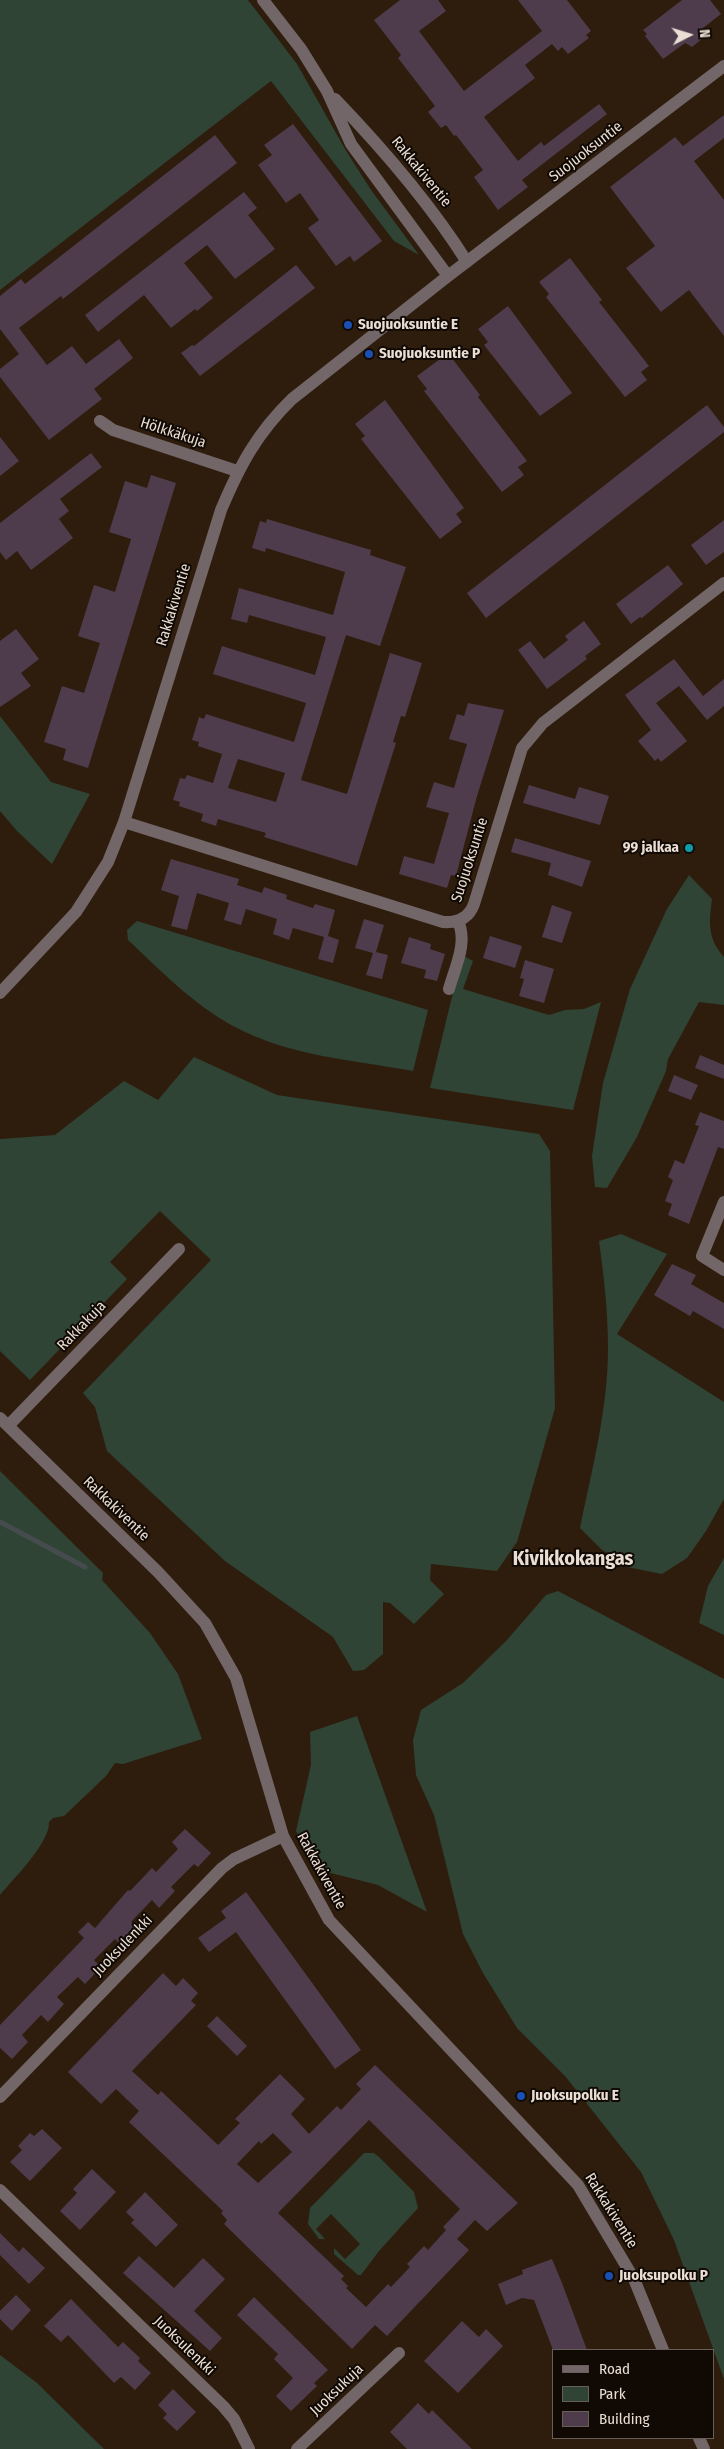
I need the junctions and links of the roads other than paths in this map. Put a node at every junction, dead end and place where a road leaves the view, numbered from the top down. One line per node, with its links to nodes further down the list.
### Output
1 (263, 0): 3 (street, Rakkakiventie)
2 (724, 66): 4 (street, Suojuoksuntie)
3 (327, 91): 4 (street, Rakkakiventie); 5 (street, Rakkakiventie)
4 (467, 262): 5 (street, Rakkakiventie)
5 (448, 276): 7 (street, Rakkakiventie)
6 (100, 421): 7 (street, Hölkkäkuja)
7 (237, 472): 9 (street, Rakkakiventie)
8 (724, 582): 10 (street, Suojuoksuntie)
9 (124, 822): 10 (street, Suojuoksuntie); 12 (street, Rakkakiventie)
10 (458, 921): 11 (street)
11 (449, 989)
12 (0, 993)
13 (724, 1202): 15 (street)
14 (179, 1249): 16 (street, Rakkakuja)
15 (724, 1270)
16 (4, 1422): 17 (street, Rakkakiventie)
17 (283, 1836): 18 (street, Juoksulenkki); 20 (street, Rakkakiventie)
18 (0, 2097)
19 (0, 2190): 22 (street, Juoksulenkki)
20 (663, 2349)
21 (399, 2353): 23 (street, Juoksukuja)
22 (249, 2449)
23 (297, 2449)

